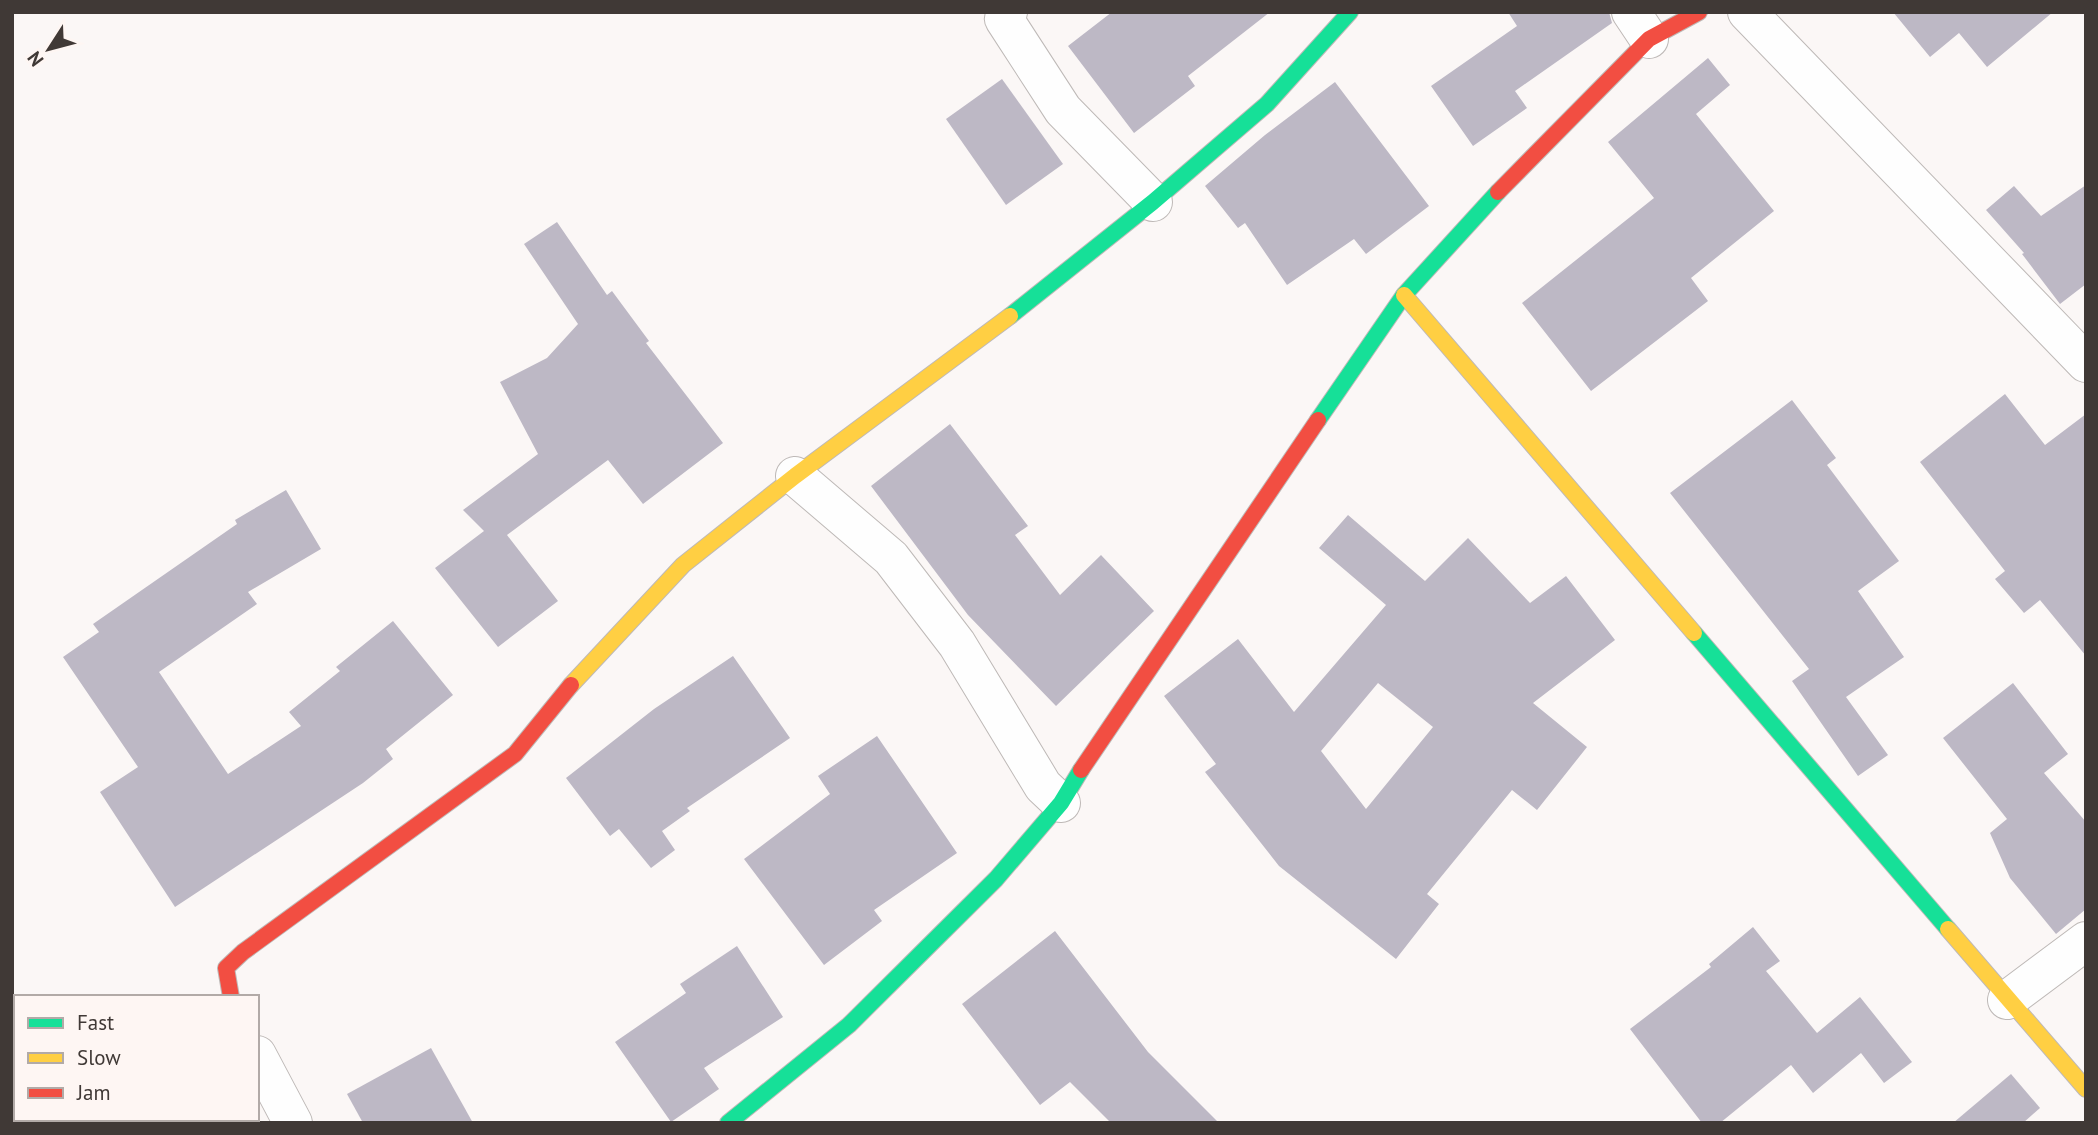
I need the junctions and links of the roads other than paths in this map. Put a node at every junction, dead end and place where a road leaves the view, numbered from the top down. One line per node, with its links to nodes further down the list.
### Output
1 (1008, 12): 6 (street)
2 (1350, 12): 6 (street)
3 (1699, 12): 5 (street)
4 (1747, 12): 8 (street)
5 (1640, 26): 7 (street)
6 (1153, 202): 9 (street)
7 (1404, 295): 10 (street); 13 (street)
8 (2086, 363)
9 (795, 476): 10 (street); 12 (street)
10 (1062, 803): 17 (street)
11 (2086, 941): 13 (street)
12 (231, 995)
13 (2007, 1000): 15 (street)
14 (259, 1059): 16 (street)
15 (2086, 1089)
16 (293, 1123)
17 (728, 1123)

